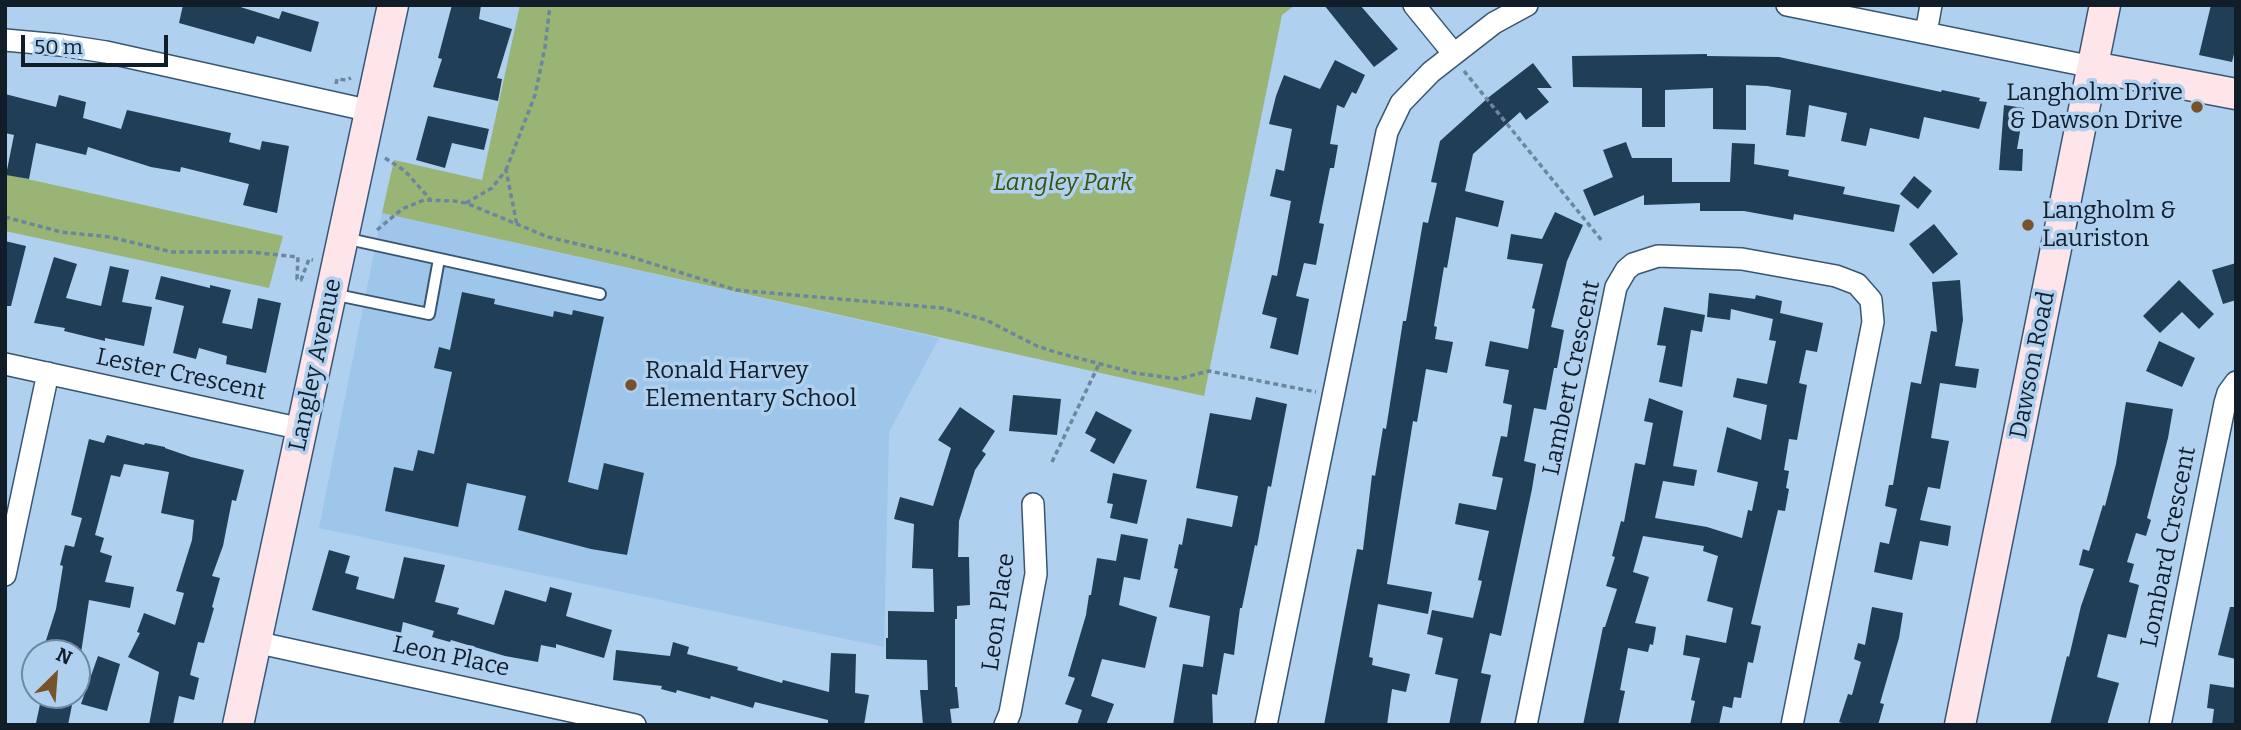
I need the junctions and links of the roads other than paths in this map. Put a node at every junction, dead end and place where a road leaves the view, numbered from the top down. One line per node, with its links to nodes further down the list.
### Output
1 (393, 5): 12 (street, Langley Avenue)
2 (1414, 5): 9 (street)
3 (1527, 5): 9 (street)
4 (1787, 5): 7 (street)
5 (1931, 5): 7 (street)
6 (2105, 5): 10 (street, Dawson Road)
7 (1926, 33): 10 (street)
8 (5, 40): 12 (street)
9 (1453, 55): 27 (street)
10 (2093, 67): 11 (street); 30 (street, Dawson Road)
11 (2236, 94)
12 (371, 111): 13 (street, Langley Avenue)
13 (344, 238): 14 (lane); 15 (street, Langley Avenue)
14 (439, 259): 15 (lane); 16 (lane)
15 (331, 294): 20 (street, Langley Avenue)
16 (600, 294)
17 (5, 364): 18 (street, Lester Crescent)
18 (48, 373): 20 (street, Lester Crescent); 22 (street)
19 (2236, 382): 31 (street, Lombard Crescent)
20 (302, 429): 23 (street, Langley Avenue)
21 (1033, 504): 26 (street, Leon Place)
22 (5, 575)
23 (255, 642): 24 (street, Langley Avenue); 25 (street, Leon Place)
24 (238, 725)
25 (635, 725)
26 (1005, 725)
27 (1266, 725)
28 (1526, 725): 29 (street, Lambert Crescent)
29 (1792, 725)
30 (1960, 725)
31 (2160, 725)

